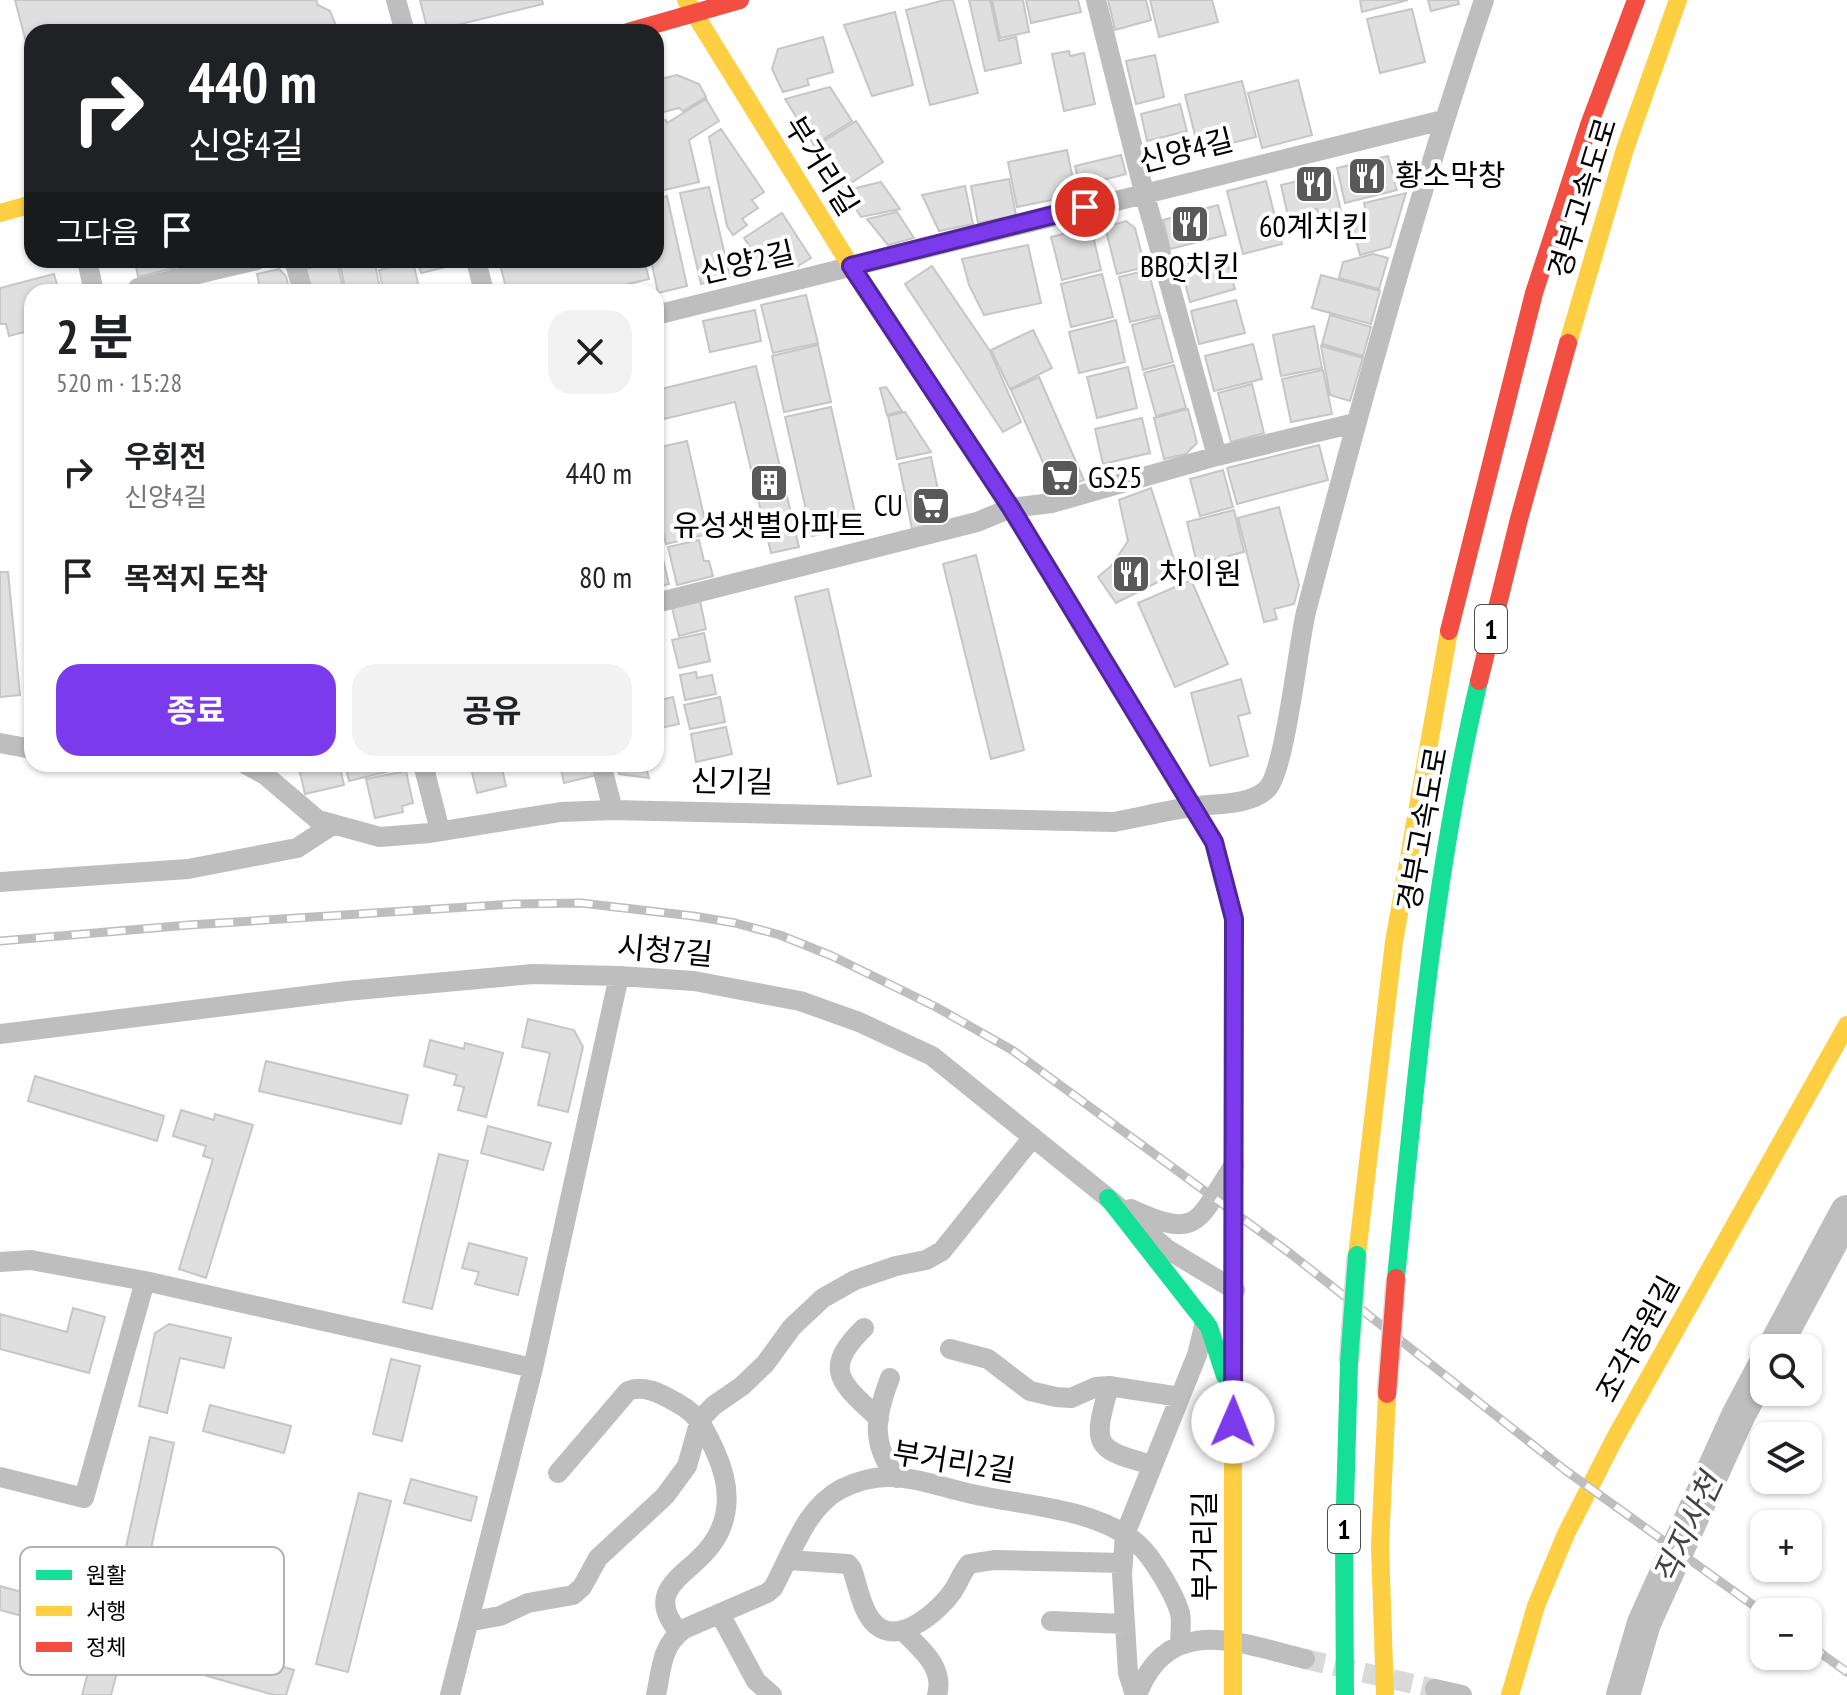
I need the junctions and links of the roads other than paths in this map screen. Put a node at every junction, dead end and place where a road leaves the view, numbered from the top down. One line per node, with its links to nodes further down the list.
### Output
1 (396, 0): 8 (street)
2 (740, 0): 7 (main road)
3 (1096, 0): 11 (street)
4 (1484, 0): 10 (street, 신기길)
5 (1636, 0): 74 (main road, 경부고속도로 / 1, bridge)
6 (1678, 0): 75 (main road, 경부고속도로 / 1, bridge)
7 (690, 7): 9 (main road); 14 (main road, 부거리길)
8 (403, 24)
9 (648, 24)
10 (1443, 120): 11 (street, 신양4길); 18 (street, 신기길)
11 (1144, 192): 14 (street, 신양4길); 19 (street)
12 (24, 206): 13 (main road)
13 (0, 213)
14 (851, 266): 17 (street, 신양2길); 20 (main road, 부거리길)
15 (223, 268): 16 (street)
16 (155, 284)
17 (664, 313)
18 (1355, 423): 19 (street); 27 (street, 신기길)
19 (1217, 456): 20 (street)
20 (1011, 508): 21 (street); 27 (main road, 부거리길)
21 (664, 601)
22 (0, 743): 23 (street)
23 (24, 748)
24 (260, 772): 29 (street, 신기길)
25 (425, 772): 30 (street)
26 (603, 772): 28 (street)
27 (1192, 806): 28 (street, 신기길); 36 (main road, 부거리길)
28 (613, 810): 30 (street, 신기길)
29 (334, 824): 30 (street, 신기길); 31 (street)
30 (440, 831)
31 (0, 882)
32 (619, 976): 34 (street, 시청7길); 35 (street, 시청7길); 44 (street)
33 (1847, 1025): 77 (main road, 조각공원길)
34 (0, 1034)
35 (1033, 1137): 37 (street, 시청7길); 49 (street)
36 (1234, 1165): 37 (street); 40 (main road, 부거리길)
37 (1108, 1198): 40 (street, 시청7길); 41 (main road)
38 (0, 1262): 39 (street)
39 (145, 1281): 44 (street); 53 (street)
40 (1235, 1290): 50 (main road, 부거리길)
41 (1205, 1322): 47 (street); 50 (main road)
42 (864, 1328): 48 (street)
43 (950, 1349): 46 (street)
44 (533, 1368): 68 (street)
45 (890, 1378): 48 (street)
46 (1109, 1386): 47 (street); 51 (street)
47 (1180, 1397): 51 (street)
48 (879, 1419): 54 (street)
49 (700, 1420): 52 (street); 59 (street); 63 (street)
50 (1233, 1422): 64 (main road, 부거리길)
51 (1152, 1465): 55 (street)
52 (558, 1473)
53 (0, 1477)
54 (897, 1478): 55 (street, 부거리2길); 56 (street, 부거리2길)
55 (1125, 1534): 57 (street); 65 (street, 부거리2길)
56 (788, 1560): 58 (street, 부거리2길); 62 (street)
57 (1122, 1563): 61 (street); 62 (street)
58 (720, 1614): 63 (street, 부거리2길); 70 (street)
59 (478, 1620)
60 (1051, 1621): 61 (street)
61 (1125, 1624): 72 (street)
62 (902, 1630): 71 (street)
63 (679, 1632): 69 (street)
64 (1233, 1642): 65 (street); 66 (street); 73 (main road, 부거리길)
65 (1180, 1643): 72 (street)
66 (1305, 1659)
67 (1435, 1689): 76 (street)
68 (450, 1695)
69 (656, 1695)
70 (772, 1695)
71 (937, 1695)
72 (1136, 1695)
73 (1233, 1695)
74 (1345, 1695)
75 (1385, 1695)
76 (1462, 1695)
77 (1510, 1695)

